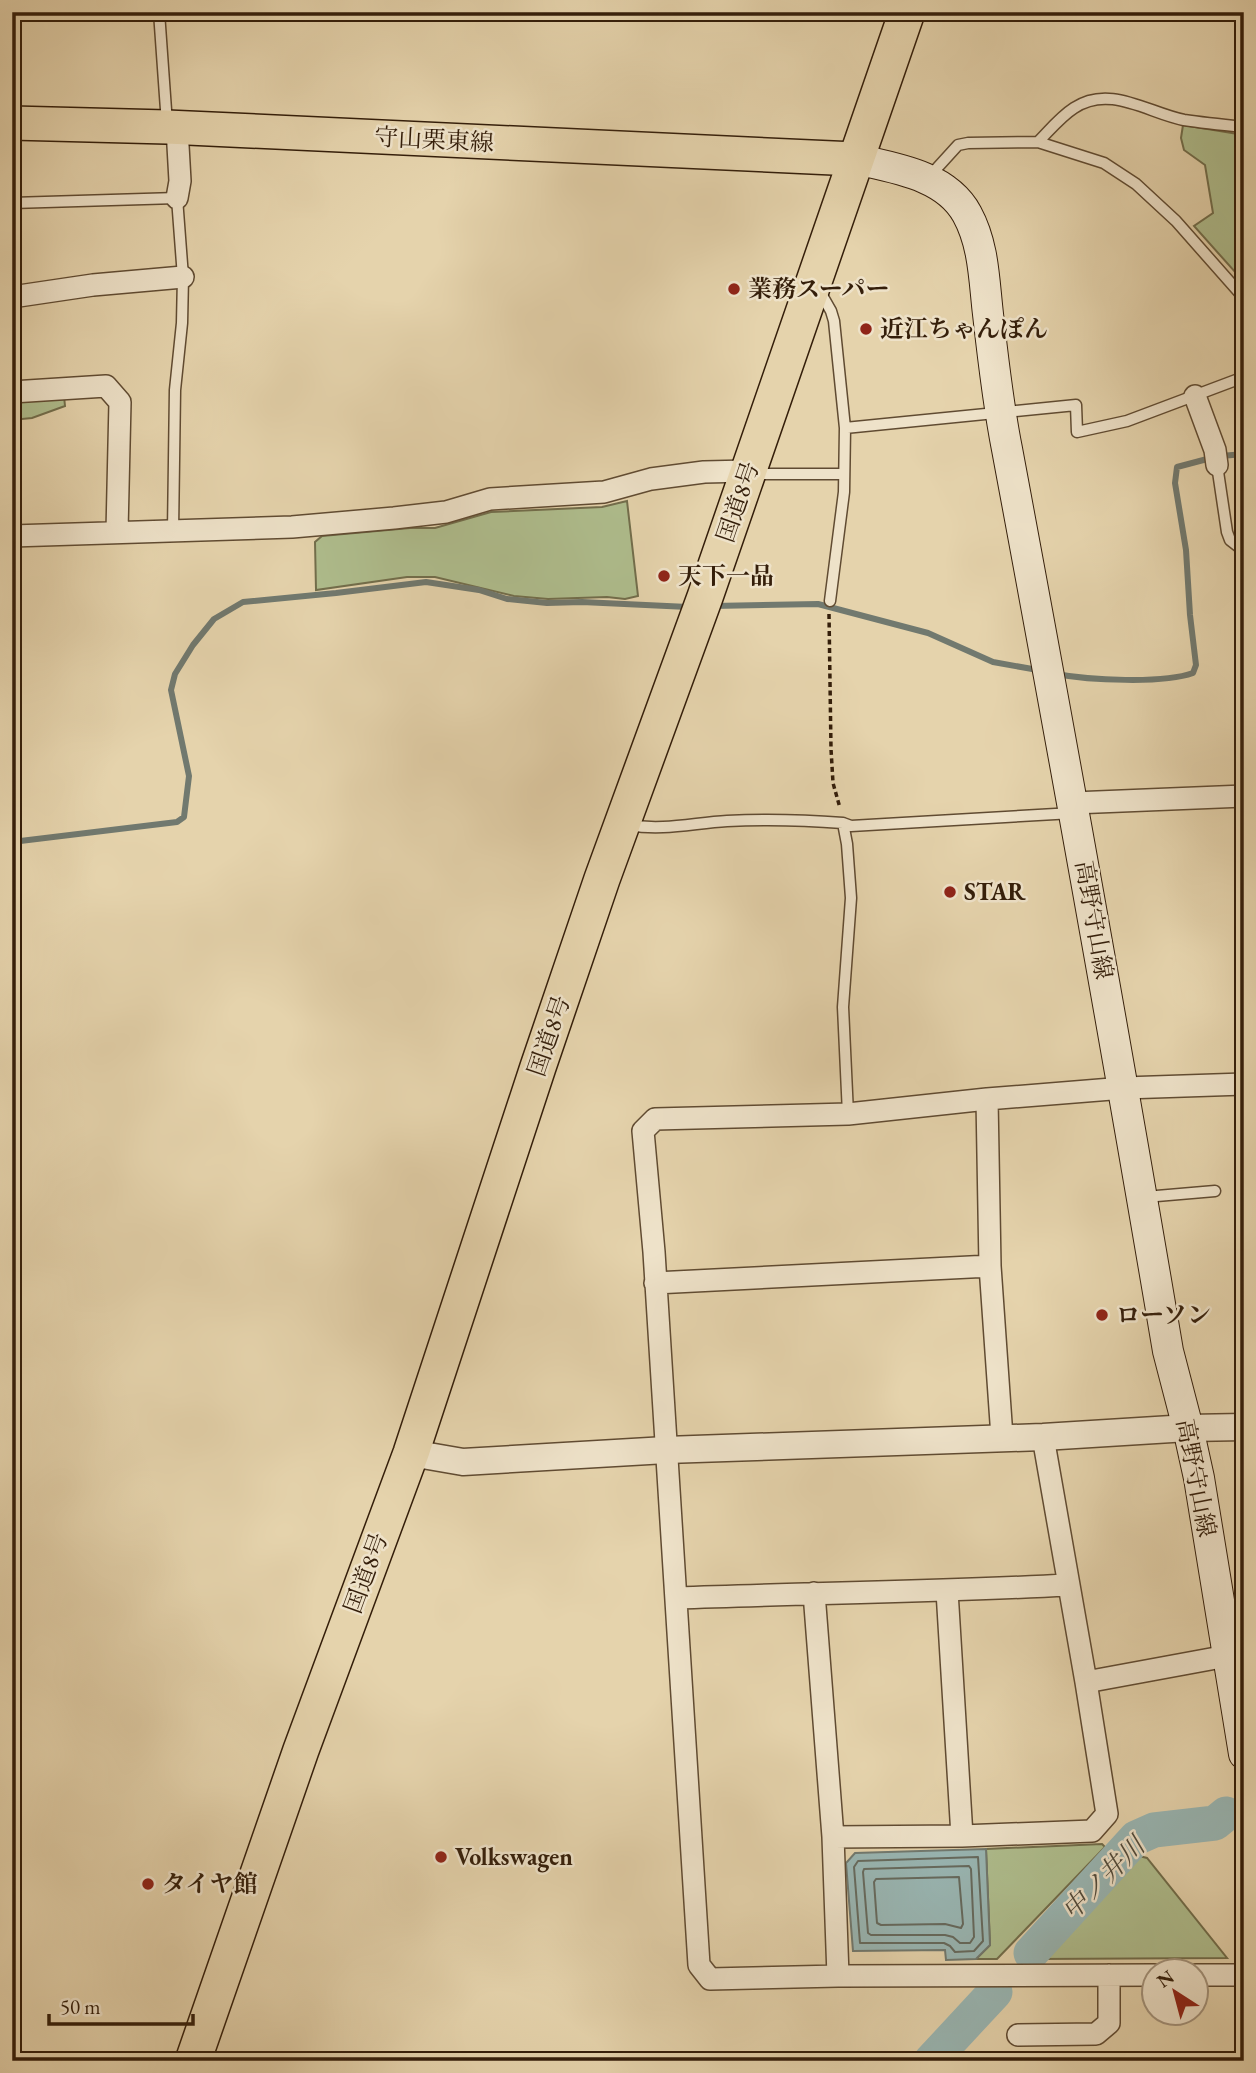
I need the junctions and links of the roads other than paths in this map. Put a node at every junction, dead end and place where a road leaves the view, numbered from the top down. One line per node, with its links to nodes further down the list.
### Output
1 (159, 12): 5 (lane)
2 (907, 12): 7 (highway, 国道8号)
3 (12, 122): 5 (main road, 守山栗東線)
4 (1244, 127): 6 (lane)
5 (172, 128): 7 (main road, 守山栗東線); 9 (street)
6 (1038, 142): 8 (lane); 14 (lane)
7 (855, 159): 8 (main road, 高野守山線); 12 (highway, 国道8号)
8 (927, 179): 18 (main road, 高野守山線)
9 (177, 198): 10 (lane); 11 (lane)
10 (12, 203)
11 (183, 278): 13 (street); 24 (lane)
12 (814, 282): 19 (lane); 21 (highway, 国道8号)
13 (12, 297)
14 (1244, 298)
15 (1244, 377): 17 (lane)
16 (12, 392): 23 (street)
17 (1195, 396): 18 (lane); 20 (street)
18 (1000, 414): 19 (lane); 29 (main road, 高野守山線)
19 (845, 428): 22 (lane)
20 (1216, 458): 26 (lane)
21 (748, 471): 22 (lane); 24 (street); 31 (highway, 国道8号)
22 (843, 474): 27 (lane)
23 (117, 531): 24 (street); 25 (street)
24 (173, 531)
25 (12, 536)
26 (1244, 547)
27 (830, 601)
28 (1244, 796): 29 (street)
29 (1074, 808): 30 (lane); 33 (main road, 高野守山線)
30 (843, 823): 31 (lane); 35 (lane)
31 (622, 824): 45 (highway, 国道8号)
32 (1244, 1084): 33 (street)
33 (1124, 1088): 34 (street); 37 (main road, 高野守山線)
34 (987, 1100): 35 (street); 38 (street)
35 (848, 1114): 39 (street)
36 (1216, 1191): 37 (lane)
37 (1142, 1197): 41 (main road, 高野守山線)
38 (990, 1266): 39 (street); 42 (street)
39 (655, 1283): 44 (street)
40 (1244, 1427): 41 (street)
41 (1188, 1428): 43 (street); 50 (main road, 高野守山線)
42 (1002, 1437): 43 (street); 44 (street)
43 (1043, 1437): 46 (street)
44 (666, 1450): 45 (street); 49 (street)
45 (411, 1453): 61 (highway, 国道8号)
46 (1068, 1585): 47 (street); 51 (street)
47 (947, 1591): 48 (street); 53 (street)
48 (814, 1593): 49 (street); 54 (street)
49 (676, 1598): 59 (street)
50 (1236, 1652): 51 (street); 52 (main road, 高野守山線)
51 (1086, 1682): 53 (street)
52 (1244, 1754)
53 (962, 1836): 54 (street)
54 (833, 1838): 59 (street)
55 (1109, 1975): 56 (street); 59 (street); 60 (street)
56 (1140, 1975)
57 (1210, 1975): 58 (street)
58 (1244, 1975)
59 (838, 1976)
60 (1018, 2035)
61 (193, 2061)

